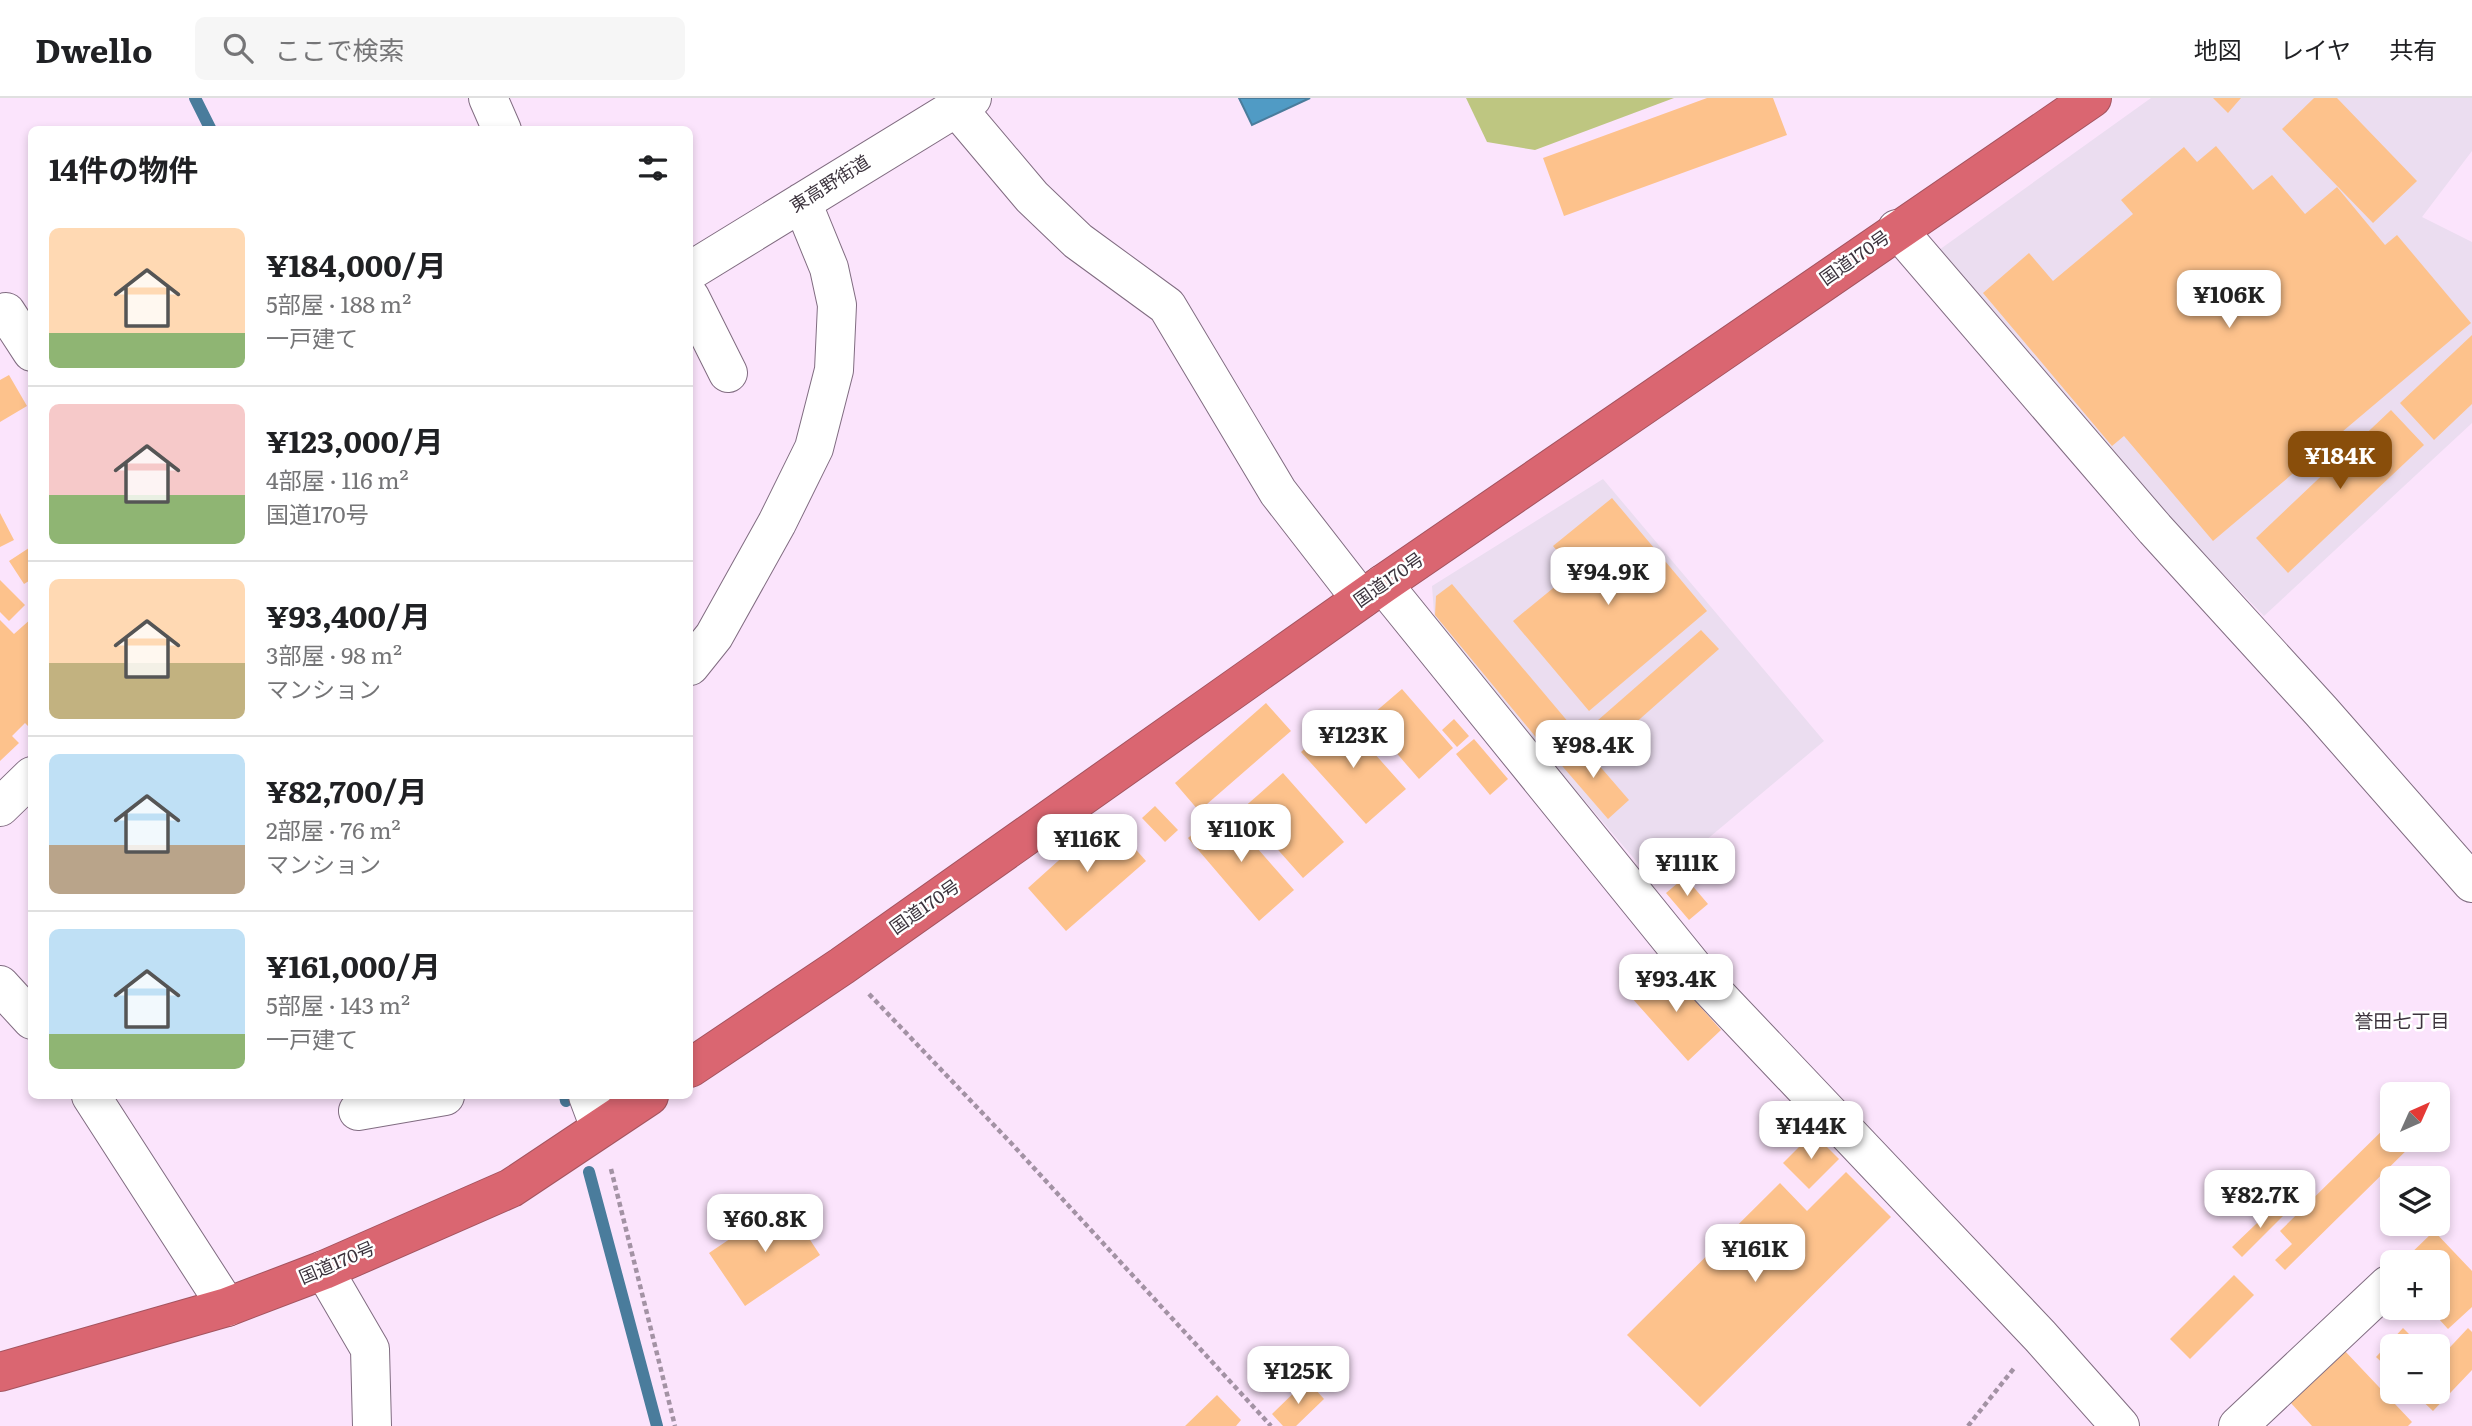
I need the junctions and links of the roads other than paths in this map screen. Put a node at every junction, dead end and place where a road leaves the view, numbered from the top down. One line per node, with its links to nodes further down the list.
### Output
1 (488, 98): 4 (street)
2 (2092, 98): 6 (highway, 国道170号)
3 (964, 103): 5 (street, 東高野街道); 12 (street)
4 (500, 126)
5 (802, 202): 7 (street, 東高野街道); 13 (street)
6 (1897, 229): 12 (highway, 国道170号); 16 (street)
7 (693, 269)
8 (693, 303): 11 (street)
9 (6, 312): 10 (street)
10 (28, 346)
11 (728, 373)
12 (1372, 592): 19 (highway, 国道170号); 30 (street)
13 (693, 662)
14 (28, 780): 15 (street)
15 (0, 807)
16 (2472, 883)
17 (0, 985): 18 (street)
18 (28, 1016)
19 (693, 1066)
20 (93, 1099): 27 (street)
21 (427, 1099): 23 (street)
22 (639, 1099): 24 (highway, 国道170号)
23 (358, 1111)
24 (594, 1112): 25 (highway, 国道170号)
25 (324, 1269): 27 (highway, 国道170号); 29 (street)
26 (2380, 1293): 31 (street)
27 (227, 1307): 28 (highway, 国道170号)
28 (0, 1371)
29 (372, 1426)
30 (2120, 1426)
31 (2238, 1426)

